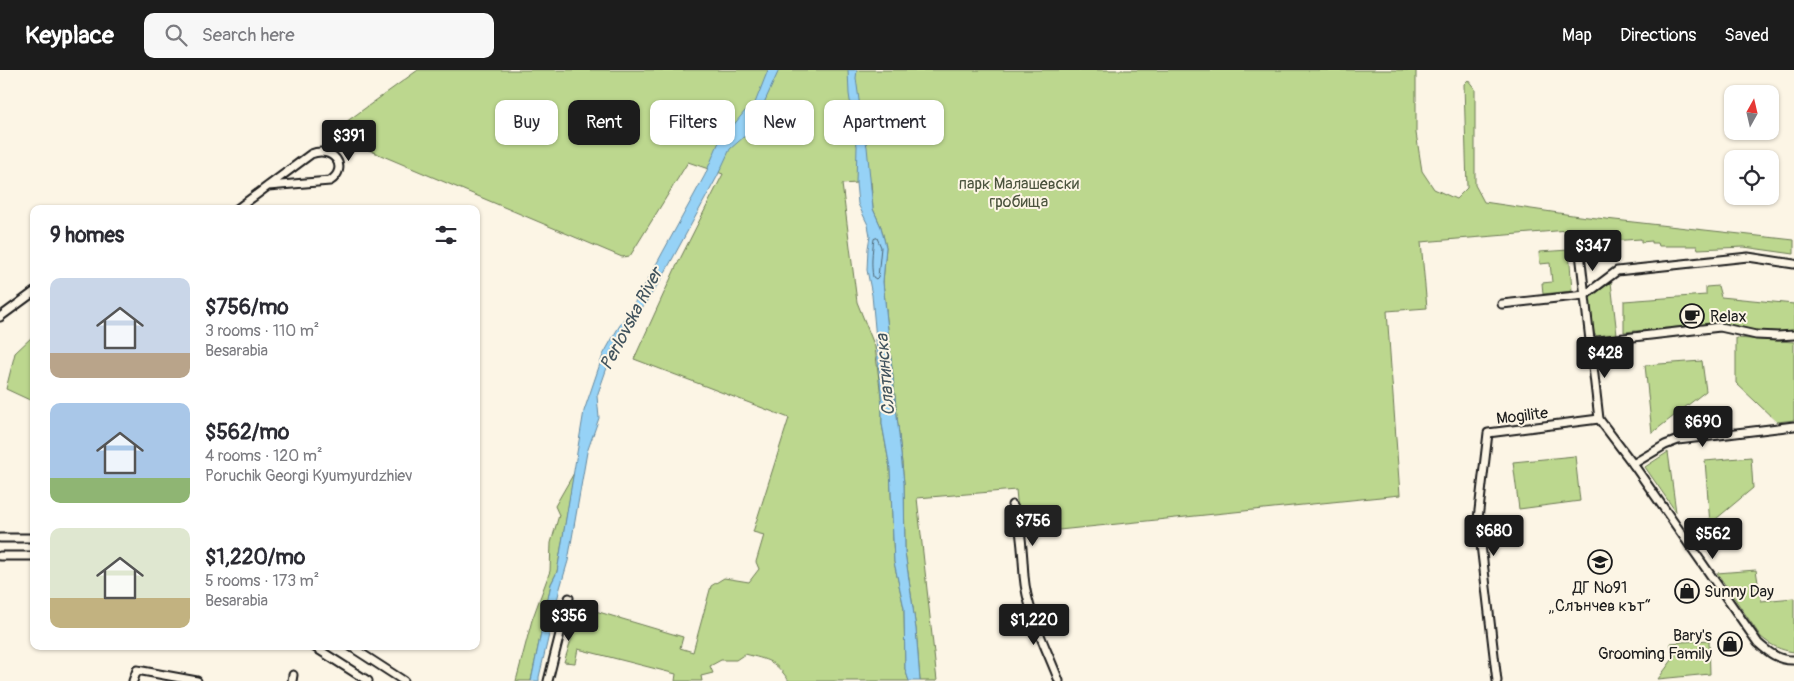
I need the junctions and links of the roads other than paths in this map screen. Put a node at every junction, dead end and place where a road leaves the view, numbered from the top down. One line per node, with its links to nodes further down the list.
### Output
1 (268, 186): 1 (street); 2 (street)
2 (242, 205)
3 (1580, 253): 6 (street)
4 (1794, 264): 6 (street)
5 (30, 295): 8 (street)
6 (1584, 295): 7 (street); 10 (street)
7 (1502, 304)
8 (0, 317)
9 (1794, 335): 10 (street)
10 (1590, 342): 11 (street)
11 (1599, 419): 13 (street); 29 (street, Mogilite)
12 (1794, 426): 13 (street)
13 (1633, 464): 22 (street)
14 (1012, 505): 28 (street)
15 (0, 538): 16 (street)
16 (30, 538)
17 (0, 556): 18 (street)
18 (30, 556)
19 (569, 598): 27 (street)
20 (320, 650): 25 (street)
21 (356, 650): 26 (street)
22 (1794, 660)
23 (133, 681): 24 (street)
24 (197, 681)
25 (368, 681)
26 (404, 681)
27 (548, 681)
28 (1059, 681)
29 (1498, 681)

